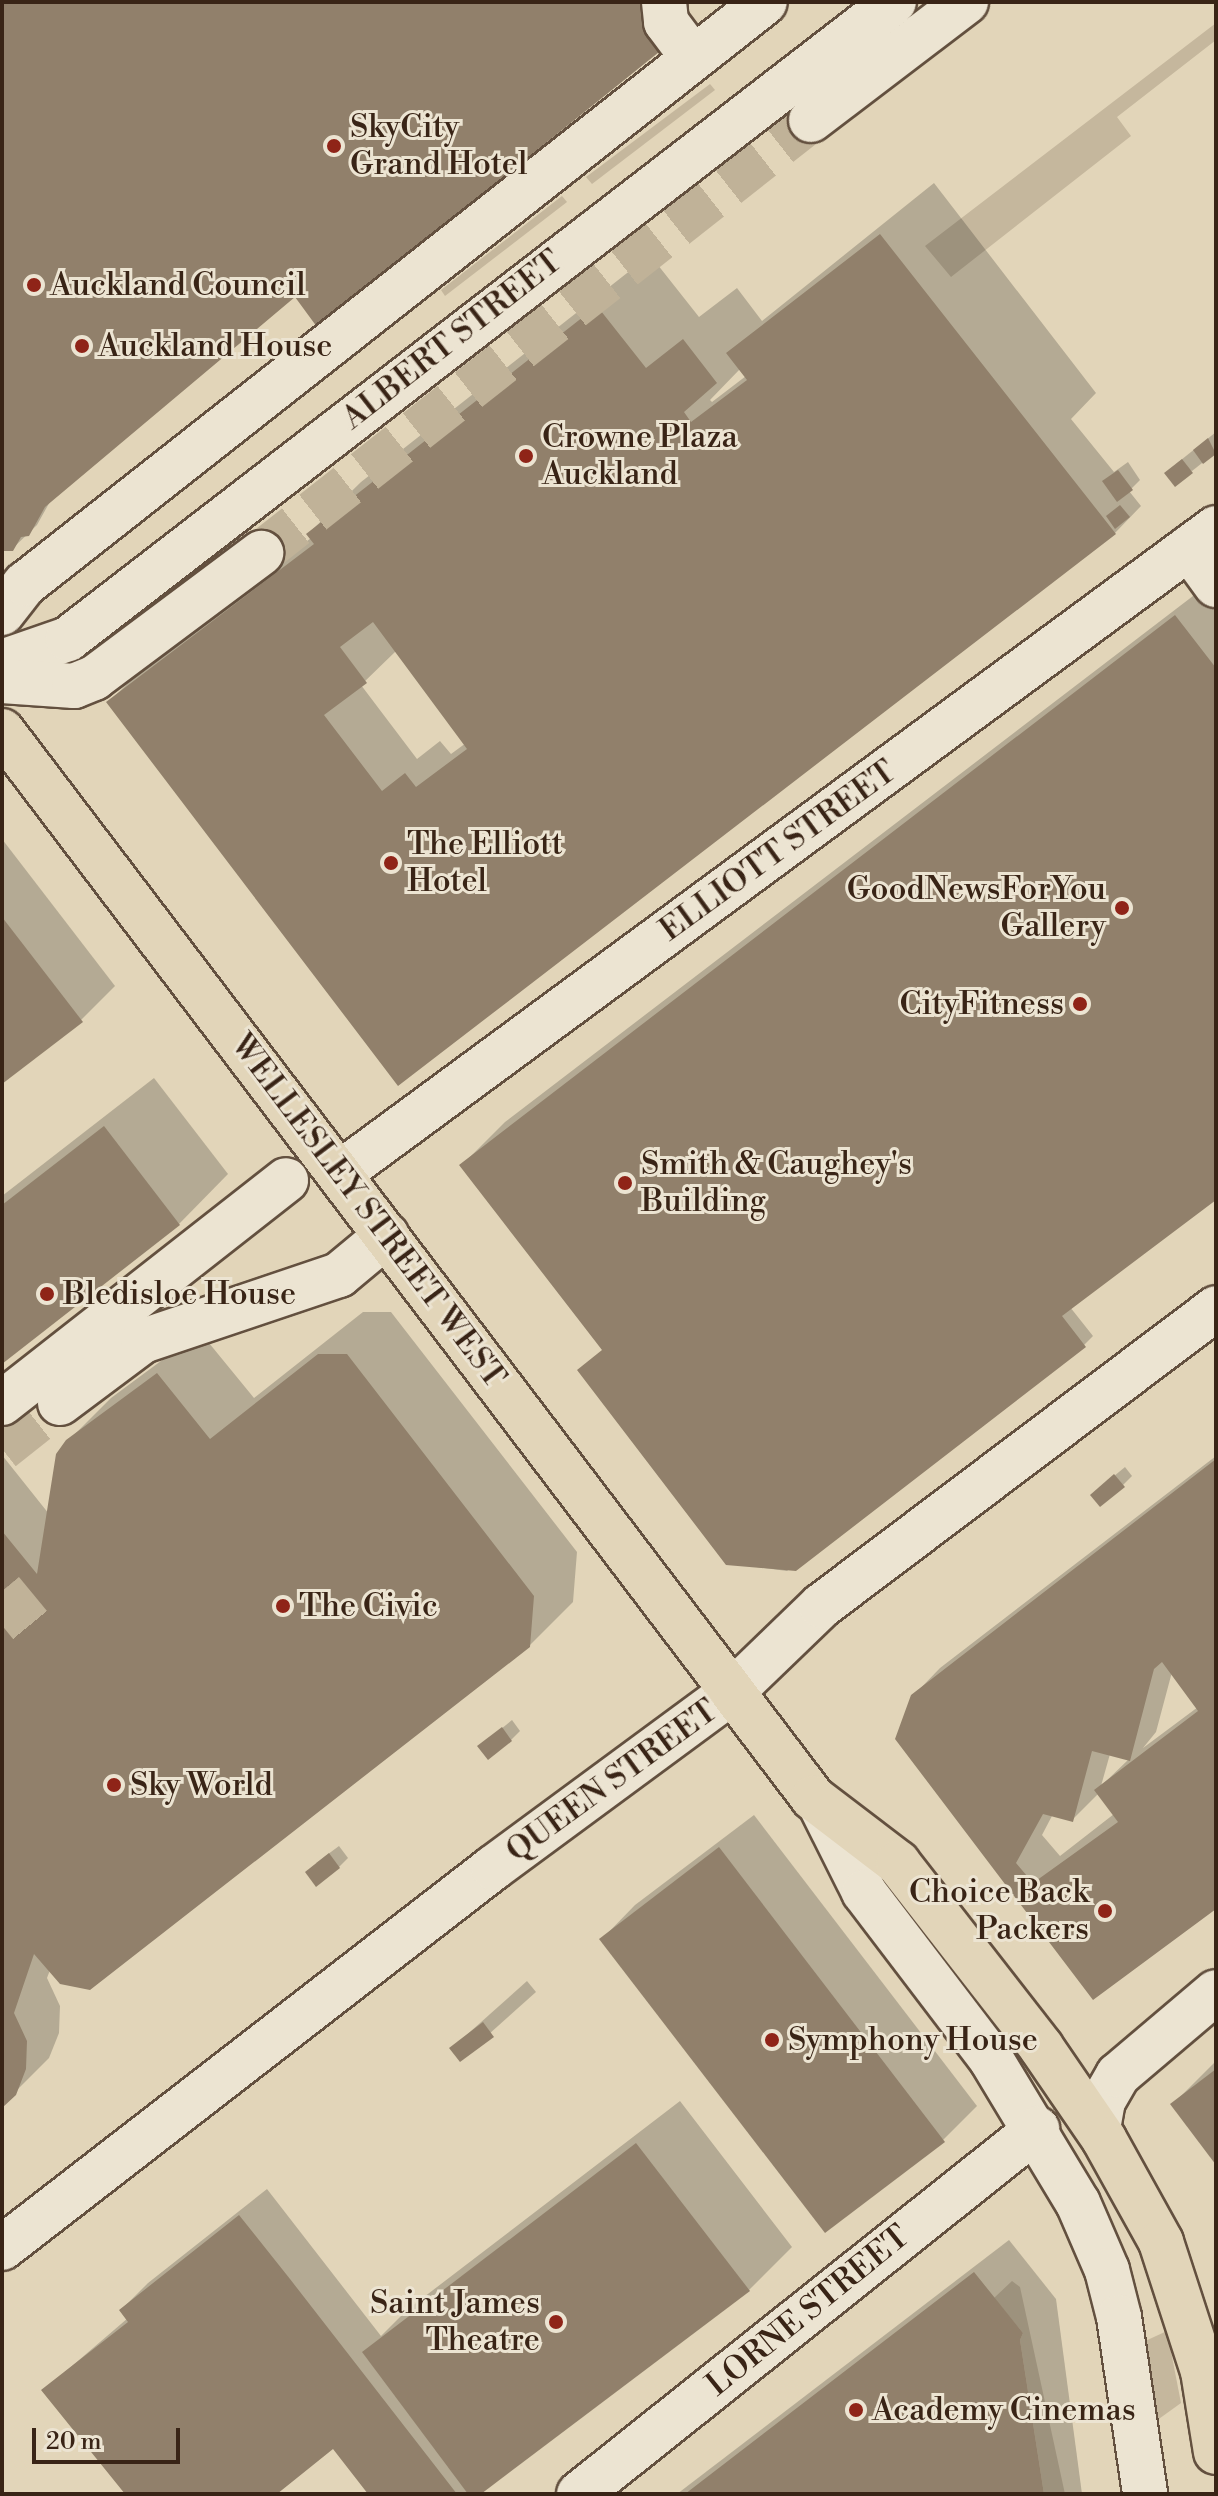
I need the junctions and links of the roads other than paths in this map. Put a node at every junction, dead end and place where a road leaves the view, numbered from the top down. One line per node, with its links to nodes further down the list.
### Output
1 (664, 2): 5 (street)
2 (765, 2): 5 (street)
3 (894, 2): 11 (street, ALBERT STREET)
4 (966, 2): 6 (street)
5 (693, 58): 10 (street)
6 (811, 120)
7 (1202, 538): 9 (street); 14 (street, ELLIOTT STREET)
8 (261, 553): 12 (street)
9 (1216, 585)
10 (2, 613)
11 (2, 662)
12 (2, 681)
13 (2, 731): 14 (main road, WELLESLEY STREET WEST)
14 (340, 1173): 16 (main road, WELLESLEY STREET WEST)
15 (286, 1180): 18 (street)
16 (387, 1235): 19 (street); 20 (main road, WELLESLEY STREET WEST)
17 (1216, 1308): 20 (street, QUEEN STREET)
18 (2, 1403)
19 (60, 1403)
20 (732, 1692): 21 (main road, WELLESLEY STREET WEST); 25 (street, QUEEN STREET)
21 (822, 1808): 23 (street); 24 (main road, WELLESLEY STREET WEST)
22 (1216, 1992): 24 (street)
23 (1037, 2129): 27 (street, LORNE STREET); 28 (street)
24 (1098, 2129): 26 (main road, WELLESLEY STREET WEST)
25 (2, 2248)
26 (1216, 2452)
27 (579, 2494)
28 (1145, 2494)

